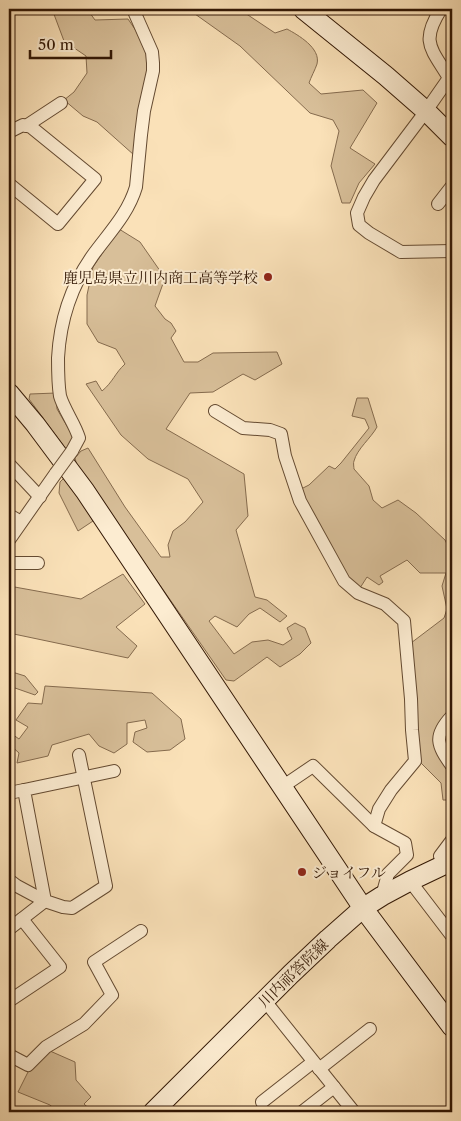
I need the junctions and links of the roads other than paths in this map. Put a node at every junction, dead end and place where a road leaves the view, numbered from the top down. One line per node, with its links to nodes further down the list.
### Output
1 (133, 9): 17 (street, bridge)
2 (303, 9): 6 (street)
3 (441, 9): 4 (street)
4 (450, 77): 6 (street)
5 (62, 103): 7 (street)
6 (426, 111): 9 (street); 13 (street)
7 (26, 126): 8 (street); 10 (street)
8 (9, 132)
9 (452, 137)
10 (9, 184)
11 (452, 186): 12 (street)
12 (438, 204)
13 (452, 251)
14 (9, 393): 28 (street)
15 (215, 411): 31 (street)
16 (9, 464): 17 (street)
17 (40, 497): 19 (street)
18 (9, 514): 19 (street)
19 (22, 522): 20 (street)
20 (9, 540)
21 (38, 563): 22 (street)
22 (9, 564)
23 (452, 716): 25 (street)
24 (79, 754): 27 (street)
25 (452, 766)
26 (114, 771): 27 (street)
27 (83, 778): 29 (street); 37 (street)
28 (282, 787): 31 (street); 38 (street)
29 (24, 790): 30 (street); 37 (street)
30 (9, 793)
31 (374, 826): 36 (street)
32 (452, 840): 33 (street)
33 (448, 863): 35 (street, 川内祁答院線)
34 (9, 880): 37 (street)
35 (410, 881): 36 (street, 川内祁答院線); 42 (street)
36 (382, 896): 38 (street, 川内祁答院線)
37 (45, 901): 39 (street)
38 (363, 908): 44 (street, 川内祁答院線); 45 (street)
39 (22, 919): 40 (street); 43 (street)
40 (9, 929)
41 (141, 931): 47 (street)
42 (452, 936)
43 (9, 1001)
44 (264, 1001): 48 (street); 51 (street, 川内祁答院線)
45 (452, 1027)
46 (370, 1029): 48 (street)
47 (9, 1055)
48 (316, 1065): 49 (street); 50 (street)
49 (334, 1087): 52 (street); 53 (street)
50 (262, 1102)
51 (153, 1112)
52 (302, 1112)
53 (354, 1112)

